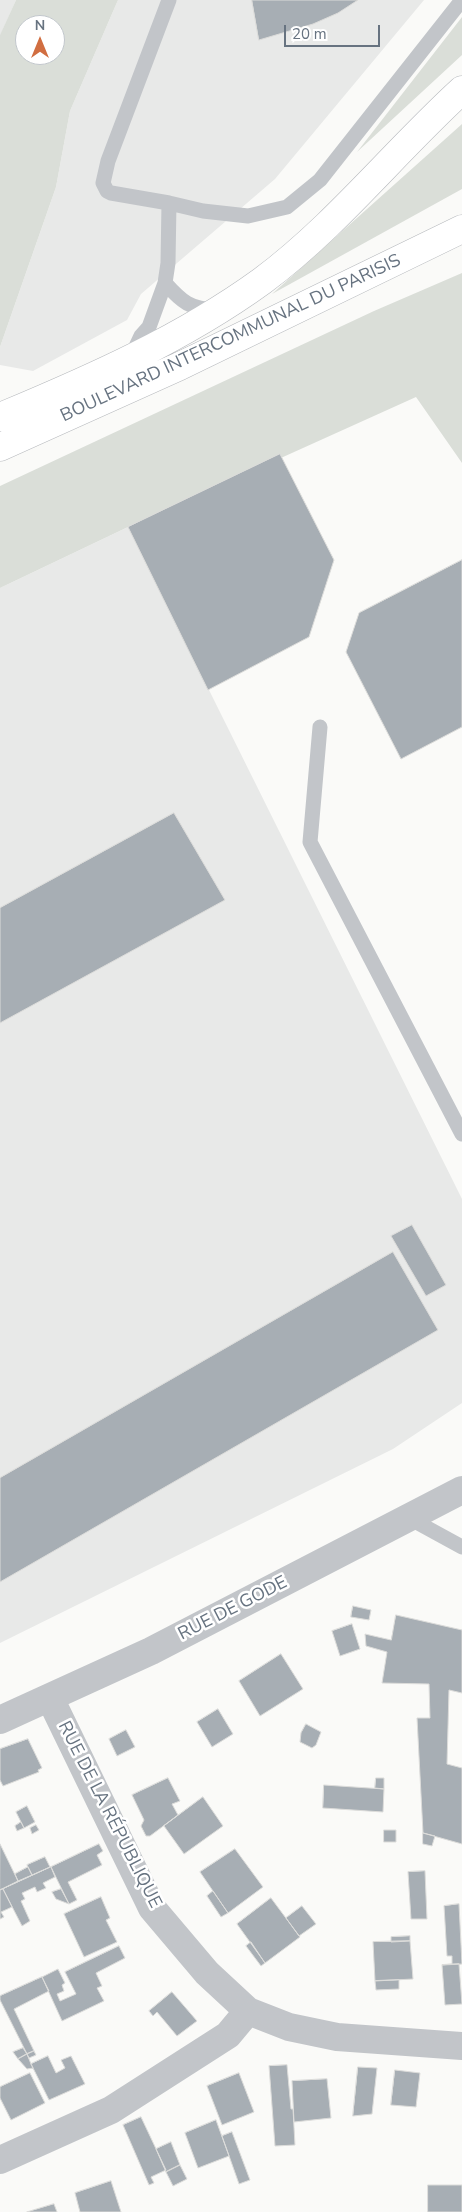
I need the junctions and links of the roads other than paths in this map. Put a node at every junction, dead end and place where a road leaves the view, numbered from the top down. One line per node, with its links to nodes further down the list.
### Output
1 (169, 0): 4 (lane)
2 (462, 0): 4 (lane)
3 (462, 90): 9 (highway, BOULEVARD INTERCOMMUNAL DU PARISIS)
4 (169, 202): 8 (lane)
5 (462, 229): 7 (highway, BOULEVARD INTERCOMMUNAL DU PARISIS)
6 (462, 239): 7 (highway)
7 (354, 282): 12 (highway, BOULEVARD INTERCOMMUNAL DU PARISIS)
8 (165, 283): 9 (lane); 10 (lane)
9 (218, 310): 10 (highway, BOULEVARD INTERCOMMUNAL DU PARISIS)
10 (130, 359): 11 (highway, BOULEVARD INTERCOMMUNAL DU PARISIS)
11 (0, 417)
12 (0, 447)
13 (320, 727): 14 (lane)
14 (462, 1134)
15 (462, 1490): 16 (street, RUE DE GODE)
16 (409, 1518): 17 (lane); 18 (street, RUE DE GODE)
17 (462, 1547)
18 (50, 1698): 19 (street, RUE DE GODE); 20 (street, RUE DE LA RÉPUBLIQUE)
19 (0, 1720)
20 (248, 2011): 21 (street, RUE DE LA RÉPUBLIQUE); 22 (street)
21 (462, 2046)
22 (0, 2160)

